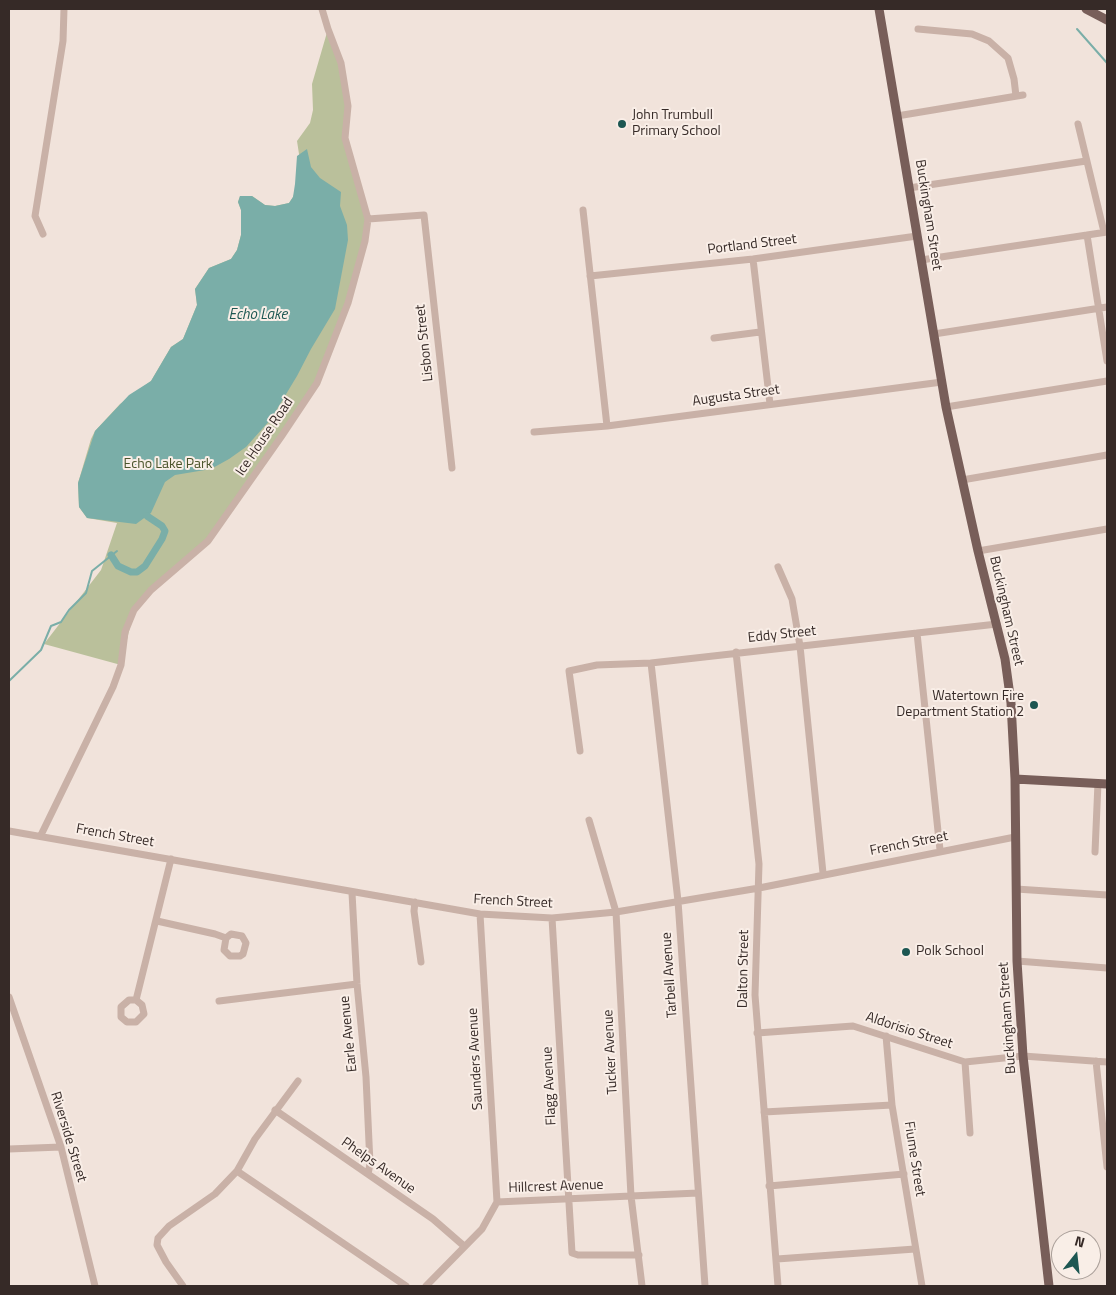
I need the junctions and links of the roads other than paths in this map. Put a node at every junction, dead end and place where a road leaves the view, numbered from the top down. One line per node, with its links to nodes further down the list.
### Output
1 (64, 9): 14 (street)
2 (322, 9): 12 (street, Ice House Road)
3 (879, 9): 7 (main road, Buckingham Street)
4 (1086, 9): 5 (main road)
5 (1107, 20)
6 (918, 28): 7 (street)
7 (897, 116): 10 (main road, Buckingham Street)
8 (1078, 124): 9 (street)
9 (1086, 161): 10 (street); 13 (street)
10 (909, 188): 16 (main road, Buckingham Street)
11 (583, 210): 19 (street)
12 (368, 219): 32 (street, Lisbon Street); 47 (street, Ice House Road)
13 (1106, 232): 15 (street)
14 (43, 234)
15 (1087, 235): 18 (street); 20 (street)
16 (918, 236): 17 (street, Portland Street); 18 (main road, Buckingham Street)
17 (753, 259): 19 (street, Portland Street); 21 (street)
18 (921, 260): 22 (main road, Buckingham Street)
19 (590, 276): 29 (street)
20 (1103, 307): 22 (street); 24 (street)
21 (760, 332): 23 (street); 27 (street)
22 (934, 334): 26 (main road, Buckingham Street)
23 (714, 338)
24 (1107, 361)
25 (1107, 381): 28 (street)
26 (942, 382): 27 (street, Augusta Street); 28 (main road, Buckingham Street)
27 (770, 404): 29 (street, Augusta Street)
28 (946, 407): 33 (main road, Buckingham Street)
29 (607, 426): 30 (street, Augusta Street)
30 (534, 432)
31 (1107, 455): 33 (street)
32 (452, 468)
33 (962, 480): 35 (main road, Buckingham Street)
34 (1107, 528): 35 (street)
35 (978, 551): 37 (main road, Buckingham Street)
36 (778, 567): 39 (street)
37 (997, 624): 38 (street, Eddy Street); 43 (main road, Buckingham Street)
38 (917, 633): 39 (street, Eddy Street); 49 (street)
39 (800, 646): 40 (street, Eddy Street); 52 (street)
40 (736, 652): 41 (street, Eddy Street); 53 (street, Dalton Street)
41 (651, 663): 42 (street, Eddy Street); 57 (street, Tarbell Avenue)
42 (580, 751)
43 (1015, 779): 44 (main road); 48 (main road, Buckingham Street)
44 (1103, 783): 50 (street)
45 (589, 820): 59 (street, Tucker Avenue)
46 (9, 831): 47 (street, French Street)
47 (41, 835): 51 (street, French Street)
48 (1015, 837): 49 (street, French Street); 54 (main road, Buckingham Street)
49 (940, 850): 52 (street, French Street)
50 (1095, 852)
51 (171, 859): 55 (street, French Street); 62 (street)
52 (822, 873): 53 (street, French Street)
53 (759, 888): 57 (street, French Street); 71 (street, Dalton Street)
54 (1016, 890): 56 (street); 64 (main road, Buckingham Street)
55 (352, 892): 58 (street, French Street); 67 (street, Earle Avenue)
56 (1107, 895)
57 (678, 901): 59 (street, French Street); 89 (street, Tarbell Avenue)
58 (415, 902): 60 (street, French Street); 65 (street)
59 (616, 912): 61 (street, French Street); 90 (street, Tucker Avenue)
60 (480, 914): 61 (street, French Street); 92 (street, Saunders Avenue)
61 (552, 918): 91 (street, Flagg Avenue)
62 (158, 920): 63 (street); 69 (street)
63 (226, 938)
64 (1017, 961): 66 (street); 73 (main road, Buckingham Street)
65 (421, 962)
66 (1107, 968)
67 (357, 984): 70 (street); 86 (street, Earle Avenue)
68 (9, 997): 82 (street, Riverside Street)
69 (136, 1000)
70 (219, 1001)
71 (757, 1033): 72 (street, Aldorisio Street); 80 (street, Dalton Street)
72 (886, 1036): 75 (street, Aldorisio Street); 78 (street, Fiume Street)
73 (1023, 1056): 74 (street, Aldorisio Street); 75 (street, Aldorisio Street); 105 (main road, Buckingham Street)
74 (1096, 1061): 76 (street, Aldorisio Street); 84 (street)
75 (964, 1062): 81 (street)
76 (1107, 1062)
77 (298, 1081): 79 (street)
78 (892, 1104): 80 (street); 87 (street, Fiume Street)
79 (275, 1110): 85 (street); 86 (street, Phelps Avenue)
80 (764, 1112): 88 (street, Dalton Street)
81 (970, 1133)
82 (61, 1147): 83 (street); 98 (street, Riverside Street)
83 (9, 1149)
84 (1107, 1166)
85 (237, 1172): 99 (street); 100 (street)
86 (368, 1174): 93 (street, Phelps Avenue)
87 (904, 1174): 88 (street); 94 (street, Fiume Street)
88 (769, 1186): 96 (street, Dalton Street)
89 (698, 1193): 90 (street, Hillcrest Avenue); 102 (street, Tarbell Avenue)
90 (631, 1196): 91 (street, Hillcrest Avenue); 95 (street, Tucker Avenue)
91 (569, 1198): 92 (street, Hillcrest Avenue); 95 (street, Flagg Avenue)
92 (497, 1202): 93 (street, Hillcrest Avenue)
93 (464, 1246): 97 (street, Hillcrest Avenue)
94 (914, 1248): 96 (street); 104 (street, Fiume Street)
95 (639, 1255): 101 (street, Tucker Avenue)
96 (777, 1260): 103 (street, Dalton Street)
97 (432, 1284)
98 (95, 1286)
99 (183, 1286)
100 (406, 1286)
101 (642, 1286)
102 (704, 1286)
103 (778, 1286)
104 (922, 1286)
105 (1049, 1286)

